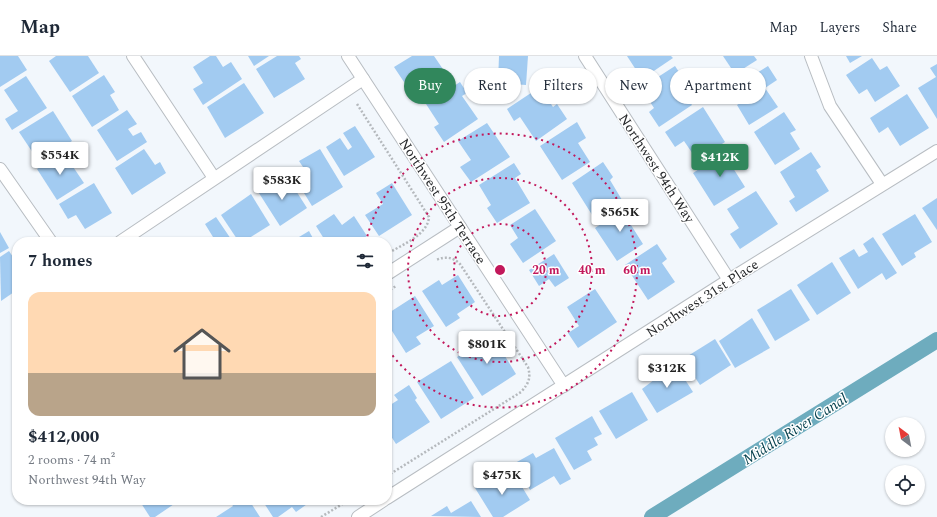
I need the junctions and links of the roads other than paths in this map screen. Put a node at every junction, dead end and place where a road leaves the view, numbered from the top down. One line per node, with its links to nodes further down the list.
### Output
1 (133, 56): 8 (street)
2 (348, 56): 5 (street, Northwest 95th Terrace)
3 (585, 56): 14 (street, Northwest 94th Way)
4 (811, 56): 9 (street)
5 (363, 79): 8 (street); 10 (street, Northwest 95th Terrace)
6 (937, 151): 9 (street, Northwest 31st Place)
7 (0, 168): 11 (street)
8 (214, 178): 12 (street)
9 (882, 184): 14 (street, Northwest 31st Place)
10 (460, 228): 13 (street); 15 (street, Northwest 95th Terrace)
11 (48, 237)
12 (127, 237)
13 (392, 271)
14 (729, 280): 15 (street, Northwest 31st Place)
15 (564, 386): 16 (street, Northwest 31st Place)
16 (392, 495)
17 (376, 505): 18 (street)
18 (358, 517)

